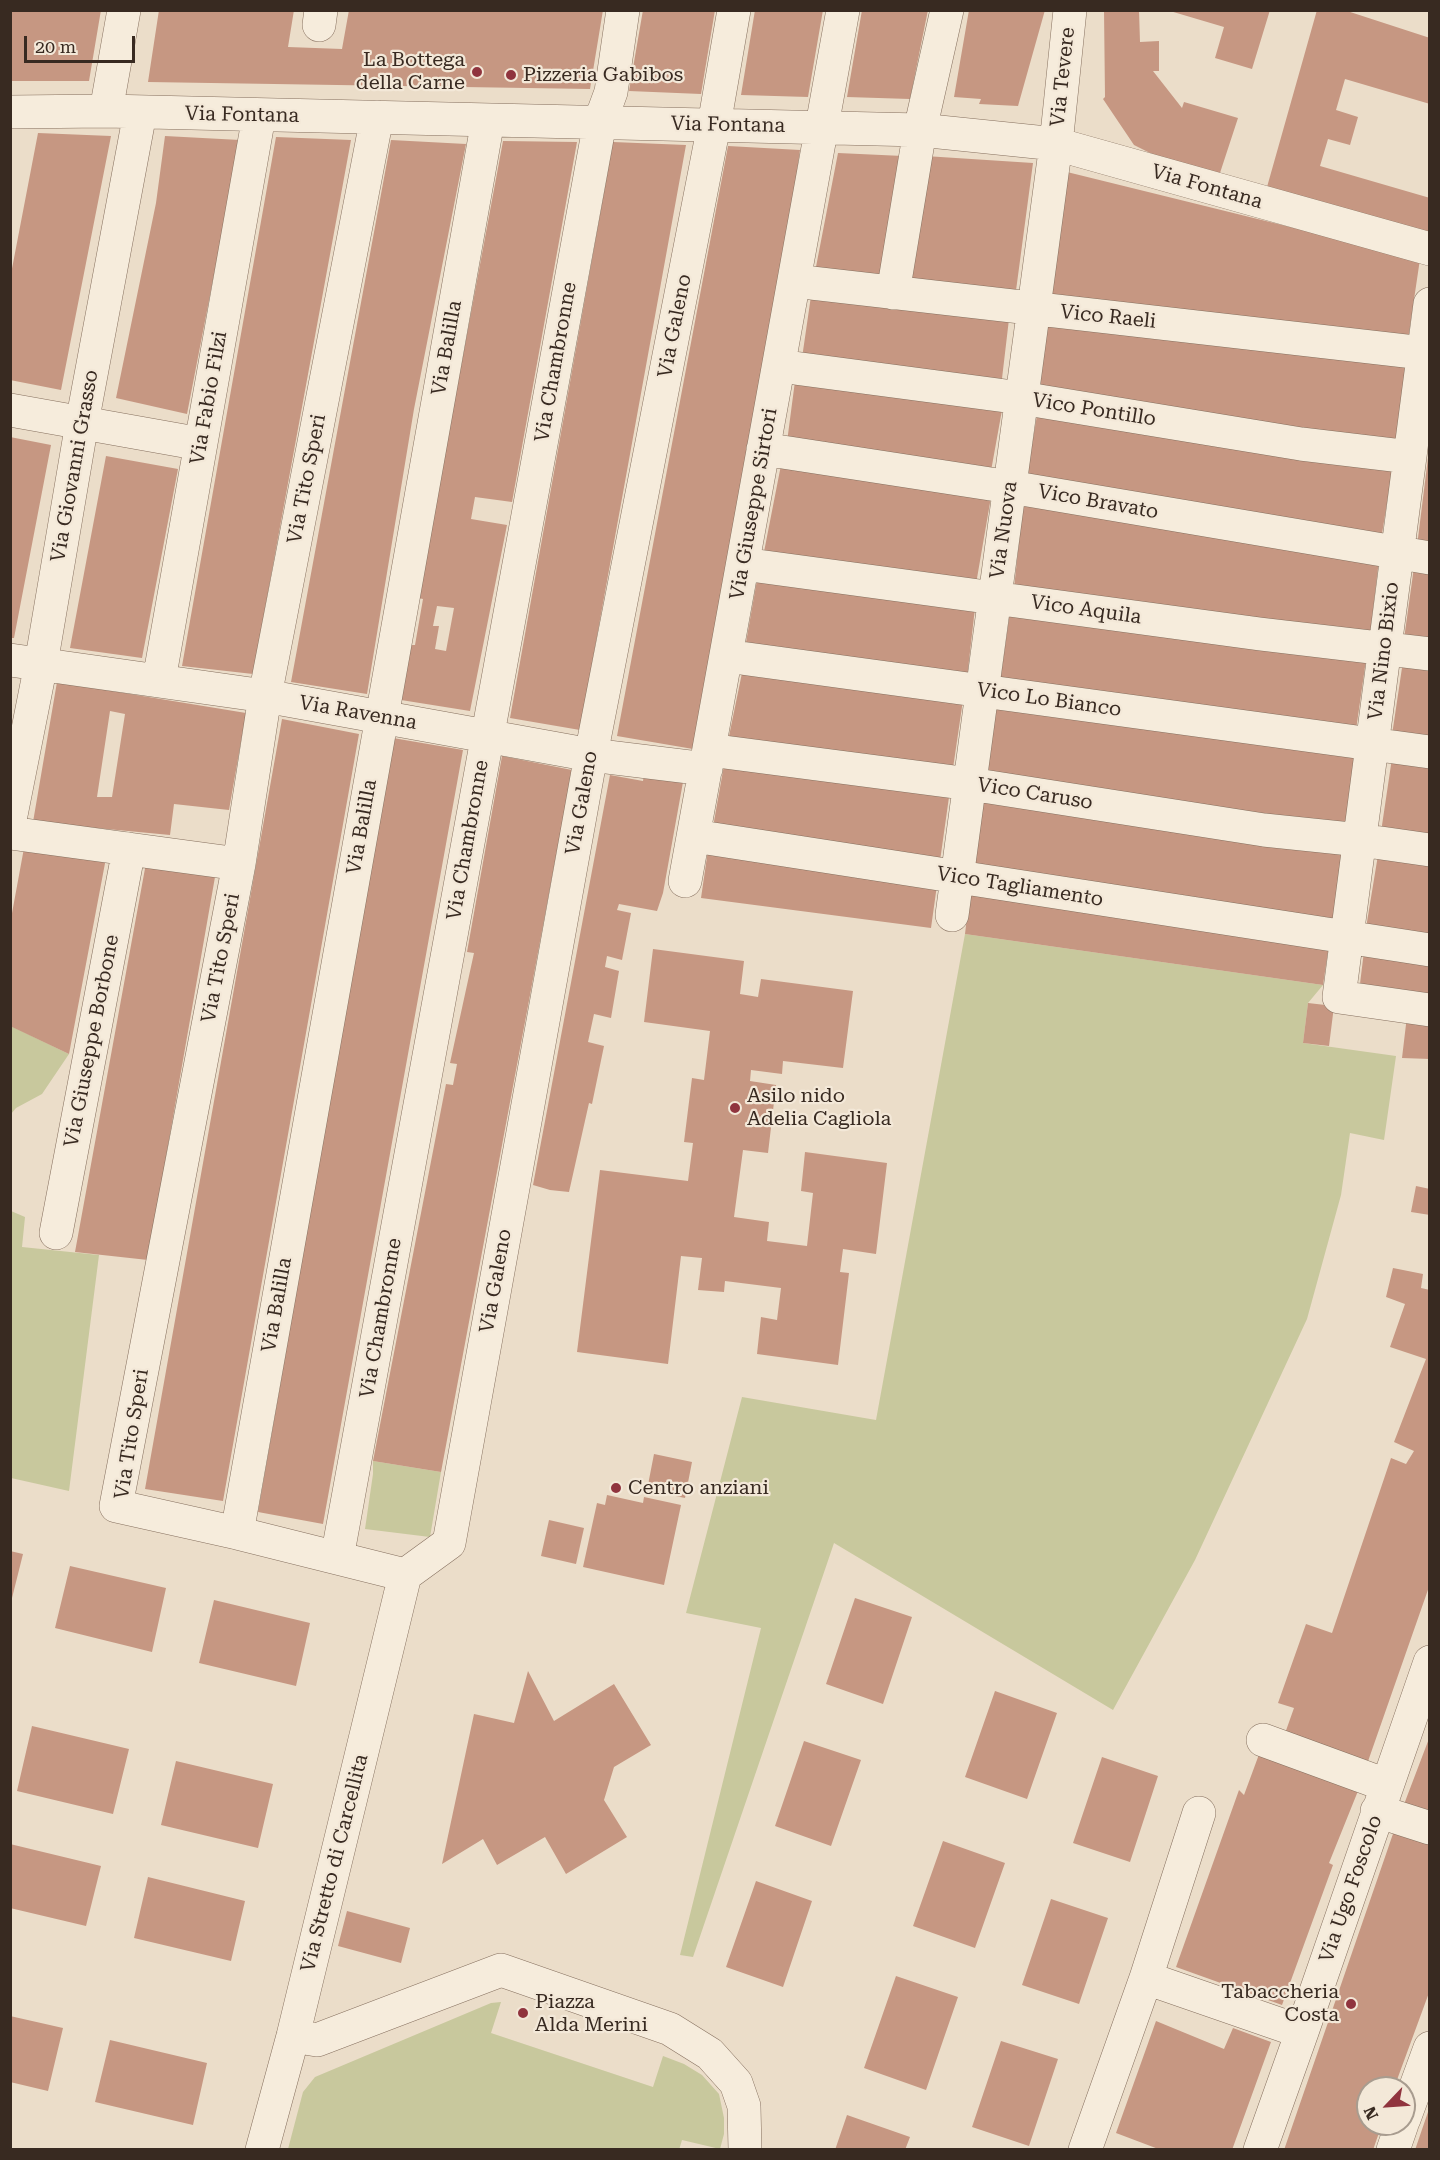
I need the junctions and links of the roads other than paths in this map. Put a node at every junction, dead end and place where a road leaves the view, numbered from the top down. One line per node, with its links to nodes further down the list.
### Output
1 (124, 10): 7 (street)
2 (623, 10): 13 (street, Via Chambronne)
3 (734, 10): 14 (street, Via Galeno)
4 (843, 10): 15 (street, Via Giuseppe Sirtori)
5 (947, 10): 16 (street)
6 (1070, 10): 17 (street, Via Tevere)
7 (106, 111): 8 (street, Via Fontana); 9 (street, Via Fontana)
8 (140, 113): 10 (street, Via Fontana); 27 (street, Via Giovanni Grasso)
9 (11, 116)
10 (259, 116): 11 (street, Via Fontana); 28 (street, Via Fabio Filzi)
11 (377, 117): 12 (street, Via Fontana); 42 (street, Via Tito Speri)
12 (488, 120): 13 (street, Via Fontana); 43 (street, Via Balilla)
13 (600, 122): 14 (street, Via Fontana); 44 (street, Via Chambronne)
14 (714, 125): 15 (street, Via Fontana); 47 (street, Via Galeno)
15 (822, 128): 16 (street, Via Fontana); 19 (street, Via Giuseppe Sirtori)
16 (920, 130): 17 (street, Via Fontana); 20 (street)
17 (1056, 144): 18 (street, Via Fontana); 22 (street, Via Nuova)
18 (1430, 249)
19 (794, 281): 20 (street, Vico Raeli); 24 (street, Via Giuseppe Sirtori)
20 (893, 293): 22 (street, Vico Raeli)
21 (1430, 304): 23 (street, Via Nino Bixio)
22 (1034, 308): 23 (street, Vico Raeli); 25 (street, Via Nuova)
23 (1423, 353): 30 (street, Via Nino Bixio)
24 (779, 366): 25 (street, Vico Pontillo); 29 (street, Via Giuseppe Sirtori)
25 (1021, 398): 30 (street, Vico Pontillo); 31 (street, Via Nuova)
26 (10, 410): 27 (street)
27 (82, 423): 28 (street); 39 (street, Via Giovanni Grasso)
28 (201, 444): 40 (street, Via Fabio Filzi)
29 (763, 449): 31 (street, Vico Bravato); 34 (street, Via Giuseppe Sirtori)
30 (1410, 457): 32 (street, Via Nino Bixio)
31 (1010, 487): 32 (street, Vico Bravato); 35 (street, Via Nuova)
32 (1397, 553): 33 (street, Vico Bravato); 36 (street, Via Nino Bixio)
33 (1430, 558)
34 (743, 564): 35 (street, Vico Aquila); 38 (street, Via Giuseppe Sirtori)
35 (995, 597): 36 (street, Vico Aquila); 41 (street, Via Nuova)
36 (1384, 648): 37 (street, Vico Aquila); 45 (street, Via Nino Bixio)
37 (1430, 654)
38 (726, 657): 41 (street, Vico Lo Bianco); 48 (street, Via Giuseppe Sirtori)
39 (26, 662): 40 (street, Via Ravenna); 50 (street, Via Giovanni Grasso)
40 (159, 680): 42 (street, Via Ravenna)
41 (982, 691): 45 (street, Vico Lo Bianco); 49 (street, Via Nuova)
42 (265, 696): 43 (street, Via Ravenna); 56 (street, Via Tito Speri)
43 (381, 717): 44 (street, Via Ravenna); 64 (street, Via Balilla)
44 (487, 737): 47 (street, Via Ravenna); 65 (street, Via Chambronne)
45 (1372, 744): 46 (street, Vico Lo Bianco); 53 (street, Via Nino Bixio)
46 (1430, 752)
47 (591, 755): 48 (street, Via Ravenna); 66 (street, Via Galeno)
48 (707, 759): 49 (street, Vico Caruso); 52 (street, Via Giuseppe Sirtori)
49 (970, 784): 53 (street, Vico Caruso); 57 (street, Via Nuova)
50 (10, 820)
51 (10, 833): 54 (street)
52 (694, 836): 57 (street, Vico Tagliamento); 58 (street, Via Giuseppe Sirtori)
53 (1360, 840): 55 (street, Vico Caruso); 60 (street, Via Nino Bixio)
54 (129, 849): 56 (street); 63 (street, Via Giuseppe Borbone)
55 (1430, 850)
56 (239, 864): 64 (street, Via Tito Speri)
57 (957, 877): 59 (street, Via Nuova); 60 (street, Vico Tagliamento)
58 (686, 881)
59 (952, 915)
60 (1347, 938): 61 (street, Vico Tagliamento); 62 (street, Via Nino Bixio)
61 (1430, 950)
62 (1430, 1010)
63 (56, 1233)
64 (237, 1533): 65 (street, Via Tito Speri)
65 (337, 1558): 66 (street, Via Tito Speri)
66 (405, 1575): 74 (street, Via Stretto di Carcellita)
67 (1430, 1662): 69 (street, Via Ugo Foscolo)
68 (1263, 1740): 69 (street)
69 (1382, 1798): 71 (street); 73 (street, Via Ugo Foscolo)
70 (1199, 1813): 72 (street)
71 (1430, 1828)
72 (1146, 1978): 73 (street); 79 (street)
73 (1302, 2032): 80 (street, Via Ugo Foscolo)
74 (293, 2036): 77 (street, Via Stretto di Carcellita); 78 (street)
75 (1430, 2048): 76 (street)
76 (1416, 2086)
77 (262, 2150)
78 (745, 2150)
79 (1085, 2150)
80 (1260, 2150)

